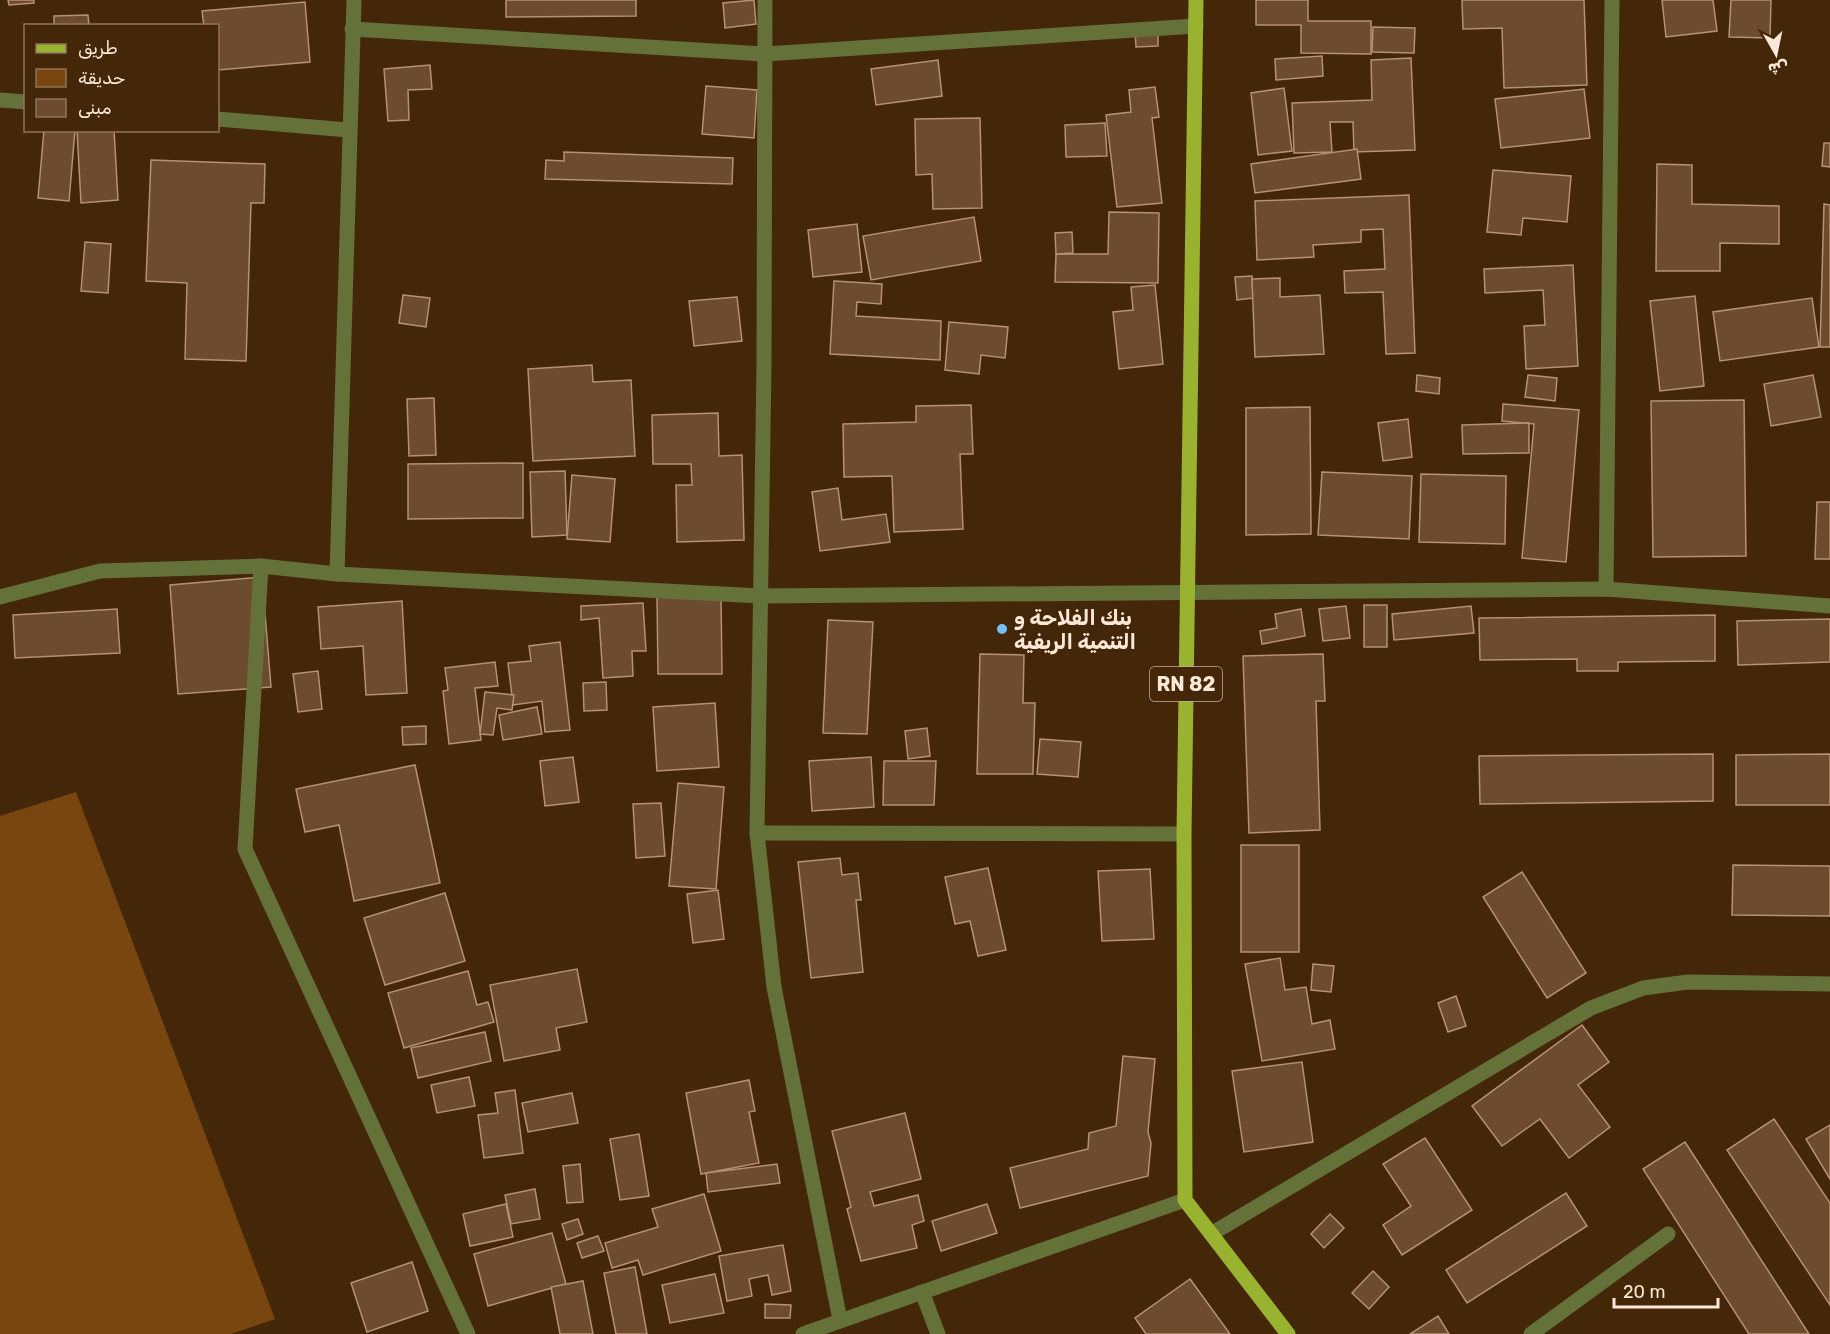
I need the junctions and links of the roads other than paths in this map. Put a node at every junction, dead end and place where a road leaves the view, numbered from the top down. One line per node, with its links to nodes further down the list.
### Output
1 (354, 0): 6 (street)
2 (765, 0): 7 (street)
3 (1196, 0): 5 (main road, RN 82)
4 (1612, 0): 14 (street)
5 (1196, 26): 7 (street); 15 (main road, RN 82)
6 (352, 29): 7 (street); 11 (street)
7 (765, 54): 16 (street)
8 (0, 100): 9 (street)
9 (24, 102)
10 (219, 119): 11 (street)
11 (348, 130): 13 (street)
12 (261, 566): 13 (street); 17 (street); 28 (street)
13 (337, 574): 16 (street)
14 (1606, 589): 15 (street); 18 (street)
15 (1187, 591): 16 (street); 20 (main road, RN 82)
16 (761, 596): 19 (street)
17 (0, 597)
18 (1830, 606)
19 (758, 833): 20 (street); 26 (street)
20 (1184, 834): 22 (main road, RN 82)
21 (1830, 984): 23 (street)
22 (1185, 1200): 23 (main road); 25 (street)
23 (1211, 1234): 30 (main road)
24 (1668, 1234): 31 (street)
25 (922, 1292): 26 (street); 29 (street)
26 (840, 1320): 27 (street)
27 (807, 1333)
28 (468, 1334)
29 (938, 1334)
30 (1288, 1334)
31 (1531, 1334)

